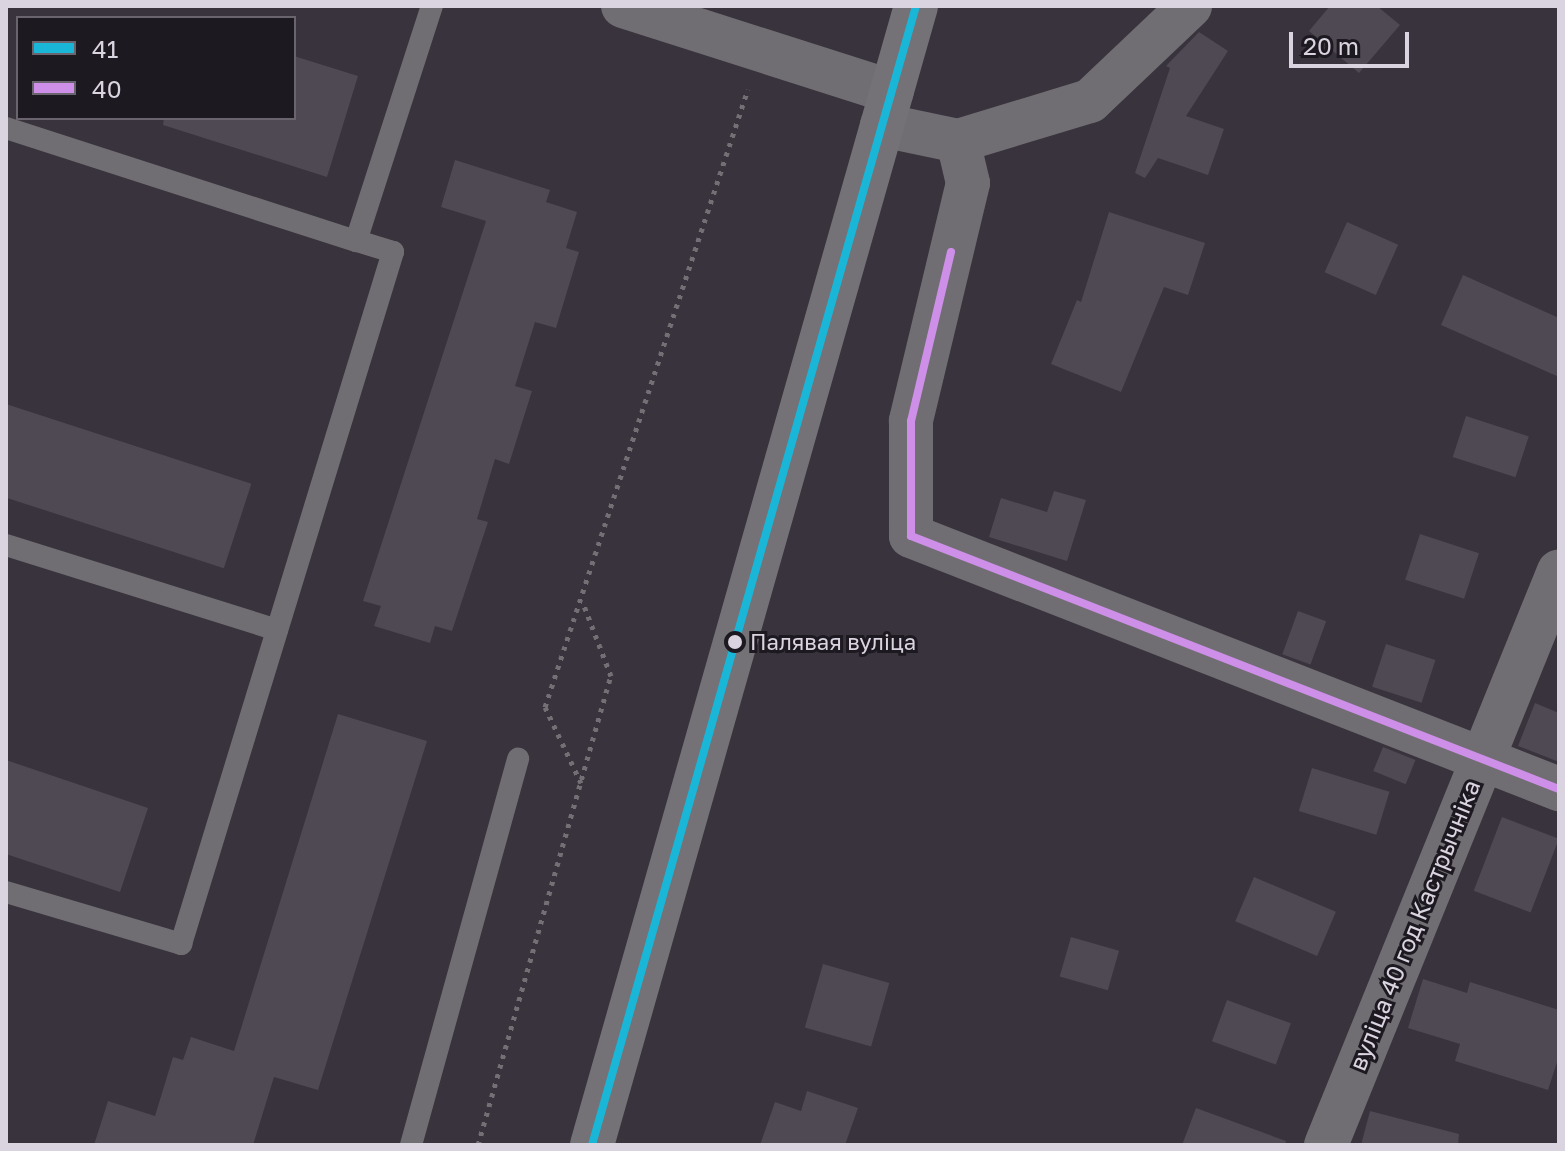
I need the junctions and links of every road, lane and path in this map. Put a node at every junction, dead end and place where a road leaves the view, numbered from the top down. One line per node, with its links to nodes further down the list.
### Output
1 (432, 6): 9 (lane)
2 (623, 6): 5 (street)
3 (916, 6): 6 (street)
4 (1190, 6): 8 (street)
5 (761, 49): 6 (street); 12 (path)
6 (887, 108): 8 (street); 21 (street)
7 (6, 128): 9 (lane)
8 (958, 141): 15 (street)
9 (356, 241): 13 (lane)
10 (6, 545): 13 (lane)
11 (1559, 571): 15 (street, вуліца 40 год Кастрычніка)
12 (583, 603): 16 (path); 16 (path)
13 (277, 630): 18 (lane)
14 (518, 759): 19 (lane)
15 (1481, 759): 17 (street); 22 (street, вуліца 40 год Кастрычніка)
16 (581, 783): 20 (path)
17 (1559, 789)
18 (6, 892)
19 (411, 1145)
20 (478, 1145)
21 (592, 1145)
22 (1326, 1145)

